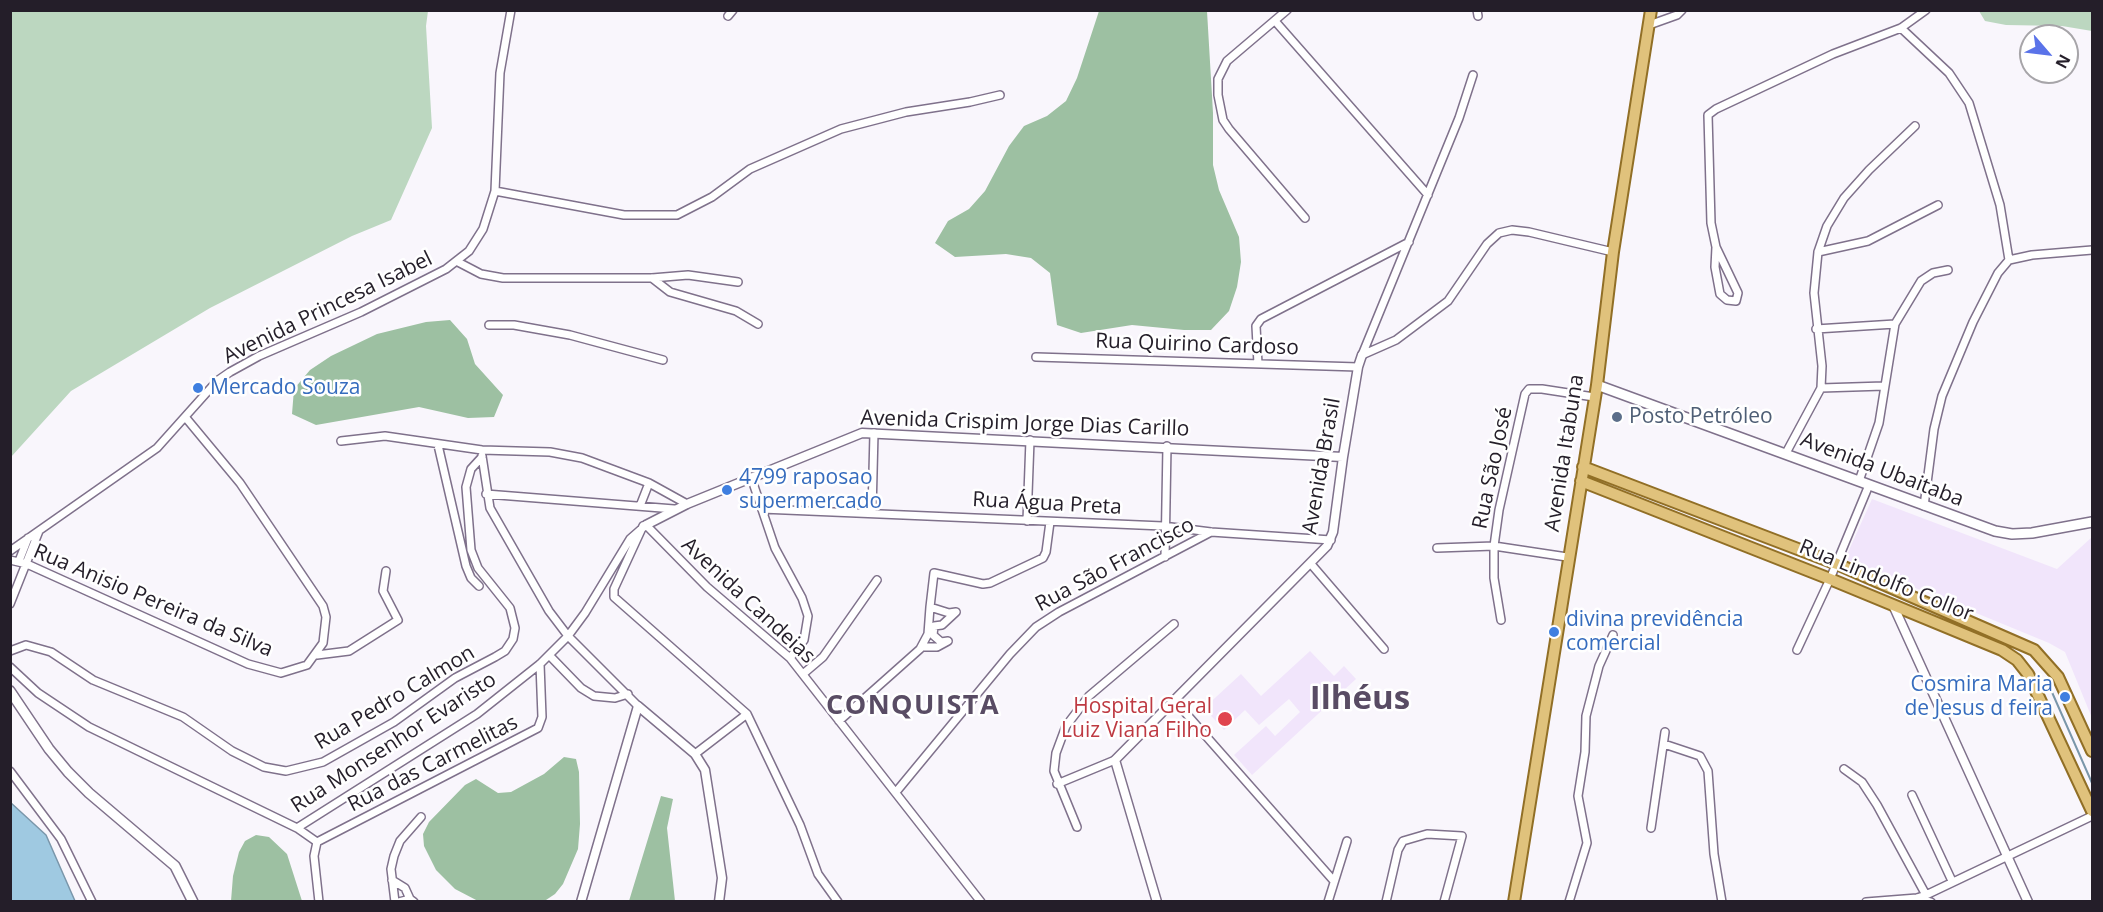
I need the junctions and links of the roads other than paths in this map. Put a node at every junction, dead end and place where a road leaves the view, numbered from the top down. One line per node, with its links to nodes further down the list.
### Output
1 (511, 10): 12 (street, Avenida Princesa Isabel)
2 (1287, 10): 6 (street)
3 (1651, 10): 7 (main road, Avenida Itabuna)
4 (1682, 10): 7 (street)
5 (1926, 10): 8 (street)
6 (1275, 21): 13 (street); 15 (street)
7 (1649, 25): 19 (main road, Avenida Itabuna)
8 (1901, 28): 17 (street); 21 (street)
9 (1473, 75): 13 (street, Avenida Brasil)
10 (1000, 95): 12 (street)
11 (1915, 126): 20 (street)
12 (495, 191): 22 (street, Avenida Princesa Isabel)
13 (1428, 195): 16 (street, Avenida Brasil)
14 (1938, 206): 20 (street)
15 (1305, 218)
16 (1410, 242): 30 (street, Avenida Brasil); 33 (street)
17 (1716, 248): 17 (street)
18 (2092, 250): 21 (street)
19 (1613, 252): 30 (street); 35 (main road, Avenida Itabuna)
20 (1818, 252): 29 (street)
21 (2009, 260): 56 (street)
22 (458, 262): 24 (street); 39 (street, Avenida Princesa Isabel)
23 (1947, 270): 27 (street)
24 (652, 278): 25 (street); 26 (street)
25 (738, 282)
26 (758, 324)
27 (1895, 324): 29 (street); 36 (street)
28 (489, 325): 32 (street)
29 (1816, 329): 37 (street)
30 (1362, 355): 34 (street, Avenida Brasil)
31 (1036, 357): 33 (street, Rua Quirino Cardoso)
32 (663, 360)
33 (1258, 364): 34 (street, Rua Quirino Cardoso)
34 (1358, 367): 47 (street, Avenida Brasil)
35 (1596, 385): 38 (main road, Avenida Itabuna); 46 (main road, Avenida Ubaitaba)
36 (1884, 386): 37 (street); 52 (street)
37 (1821, 388): 46 (street)
38 (1594, 397): 48 (main road, Avenida Itabuna); 69 (street, Rua São José)
39 (186, 418): 65 (street, Avenida Princesa Isabel); 94 (street)
40 (874, 432): 41 (street, Avenida Crispim Jorge Dias Carillo); 49 (street, Avenida Crispim Jorge Dias Carillo); 59 (street)
41 (1030, 440): 44 (street, Avenida Crispim Jorge Dias Carillo); 60 (street)
42 (341, 441): 43 (street)
43 (438, 445): 45 (street); 82 (street)
44 (1167, 446): 47 (street, Avenida Crispim Jorge Dias Carillo); 64 (street)
45 (482, 453): 51 (street); 53 (street); 93 (street, Rua Pedro Calmon)
46 (1786, 453): 52 (main road, Avenida Ubaitaba)
47 (1342, 457): 68 (street, Avenida Brasil)
48 (1583, 467): 50 (main road, Avenida Itabuna); 78 (main road, Rua Lindolfo Collor)
49 (751, 477): 54 (street, Avenida Crispim Jorge Dias Carillo); 58 (street)
50 (1581, 481): 73 (main road, Avenida Itabuna); 80 (main road, Rua Lindolfo Collor)
51 (649, 483): 54 (street); 55 (street)
52 (1864, 483): 56 (main road, Avenida Ubaitaba); 78 (street)
53 (486, 494): 55 (street); 89 (street)
54 (687, 504): 57 (street, Avenida Crispim Jorge Dias Carillo)
55 (640, 506): 57 (street)
56 (1924, 506): 62 (main road, Avenida Ubaitaba)
57 (675, 509): 63 (street, Avenida Crispim Jorge Dias Carillo)
58 (762, 509): 59 (street, Rua Água Preta); 96 (street)
59 (873, 512): 60 (street, Rua Água Preta)
60 (1027, 521): 61 (street, Rua Água Preta)
61 (1050, 522): 64 (street, Rua Água Preta); 85 (street)
62 (2092, 522)
63 (645, 525): 89 (street, Avenida Crispim Jorge Dias Carillo); 96 (street, Avenida Candeias); 104 (street)
64 (1164, 526): 66 (street, Rua Água Preta); 72 (street)
65 (39, 531): 67 (street, Avenida Princesa Isabel); 76 (street)
66 (1211, 532): 68 (street, Rua Água Preta); 72 (street, Rua São Francisco)
67 (28, 538): 71 (street, Avenida Princesa Isabel); 75 (street)
68 (1331, 540): 77 (street, Avenida Brasil)
69 (1494, 546): 70 (street); 73 (street); 86 (street, Rua São José)
70 (1437, 548)
71 (10, 551)
72 (1165, 556): 114 (street, Rua São Francisco)
73 (1567, 557): 142 (main road, Avenida Itabuna)
74 (10, 560): 75 (street, Rua Anisio Pereira da Silva)
75 (19, 561): 76 (street, Rua Anisio Pereira da Silva)
76 (27, 564): 83 (street); 94 (street, Rua Anisio Pereira da Silva)
77 (1311, 564): 91 (street); 102 (street, Avenida Brasil)
78 (1837, 564): 80 (street); 108 (main road, Rua Lindolfo Collor)
79 (386, 571): 94 (street)
80 (1830, 579): 84 (main road, Rua Lindolfo Collor); 92 (street)
81 (877, 580): 99 (street)
82 (479, 586)
83 (10, 604)
84 (1893, 605): 116 (main road, Rua Lindolfo Collor); 123 (street)
85 (930, 607): 90 (street); 90 (street)
86 (1501, 620)
87 (1174, 624): 113 (street)
88 (1613, 635): 143 (street)
89 (568, 636): 95 (street, Rua Monsenhor Evaristo); 101 (street)
90 (922, 647): 105 (street)
91 (1384, 649)
92 (1797, 650)
93 (10, 651)
94 (317, 655)
95 (549, 655): 97 (street, Rua Monsenhor Evaristo); 101 (street)
96 (790, 658): 99 (street, Avenida Candeias)
97 (540, 664): 119 (street, Rua Monsenhor Evaristo); 121 (street, Rua das Carmelitas)
98 (10, 667): 119 (street, Rua Monsenhor Evaristo)
99 (803, 674): 105 (street, Avenida Candeias)
100 (10, 691): 131 (main road)
101 (628, 694): 103 (street)
102 (1175, 701): 110 (street, Avenida Brasil); 125 (street)
103 (638, 706): 109 (street); 134 (street)
104 (747, 714): 109 (street); 136 (street)
105 (838, 721): 114 (street, Avenida Candeias)
106 (1665, 732): 107 (street)
107 (1664, 744): 120 (street); 144 (street)
108 (2092, 751)
109 (695, 754): 135 (street)
110 (1115, 760): 113 (street); 138 (street)
111 (1844, 769): 127 (street)
112 (10, 771): 130 (street)
113 (1058, 784): 118 (street)
114 (896, 792): 137 (street, Avenida Candeias)
115 (1912, 795): 126 (street)
116 (2092, 813): 123 (street)
117 (421, 817): 124 (street)
118 (1077, 827)
119 (297, 828): 121 (street)
120 (1651, 828)
121 (317, 842): 132 (street)
122 (1347, 842): 125 (street)
123 (2008, 855): 126 (street); 147 (street)
124 (392, 880): 129 (street); 133 (street)
125 (1333, 880): 139 (street)
126 (1952, 882): 127 (street)
127 (1926, 895): 128 (street)
128 (1917, 898): 145 (street); 146 (street)
129 (412, 900): 133 (street)
130 (92, 902)
131 (193, 902)
132 (319, 902)
133 (397, 902)
134 (581, 902)
135 (719, 902)
136 (838, 902)
137 (981, 902)
138 (1157, 902)
139 (1328, 902)
140 (1386, 902): 141 (street)
141 (1443, 902)
142 (1514, 902)
143 (1569, 902)
144 (1722, 902)
145 (1866, 902)
146 (1931, 902)
147 (2028, 902)

